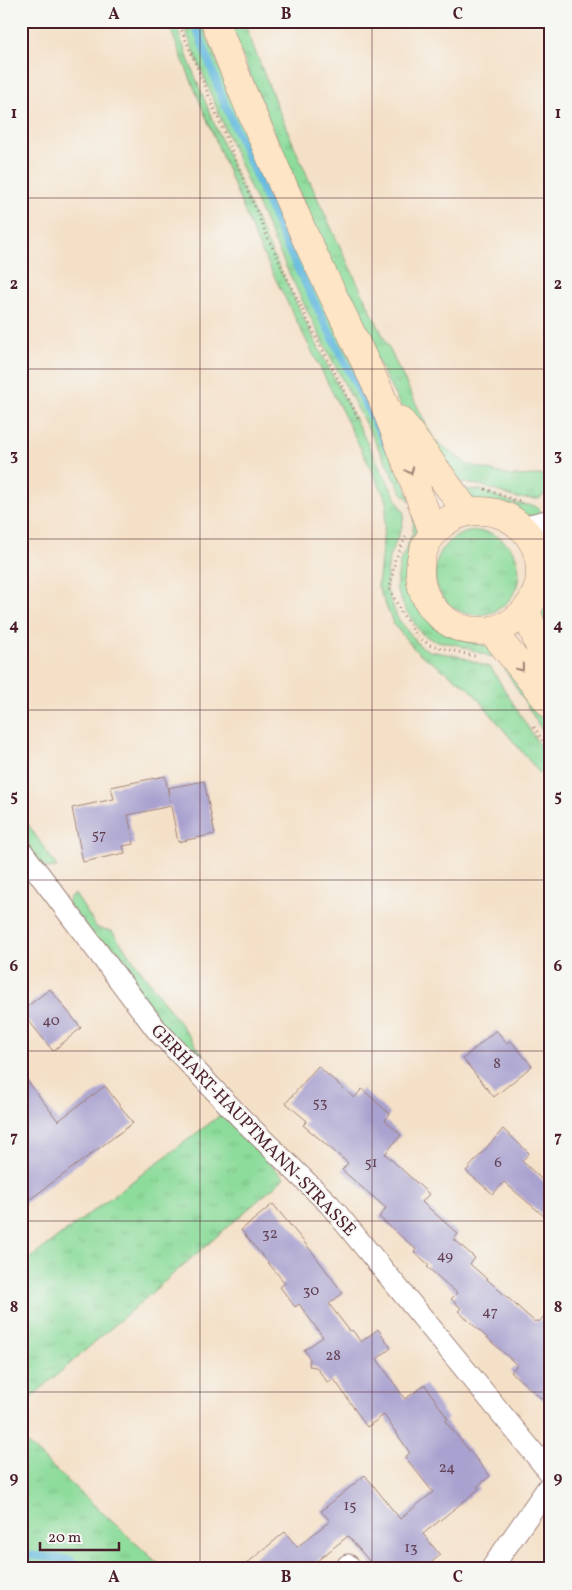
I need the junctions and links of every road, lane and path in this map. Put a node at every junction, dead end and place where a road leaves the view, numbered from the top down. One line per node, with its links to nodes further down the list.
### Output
1 (178, 21): 4 (path)
2 (215, 21): 3 (main road)
3 (380, 393): 5 (main road); 8 (main road, one-way to 8)
4 (362, 425)
5 (467, 512): 7 (main road); 8 (main road)
6 (551, 520): 7 (street)
7 (521, 527): 9 (main road)
8 (421, 532): 11 (main road); 12 (path)
9 (545, 555): 10 (main road)
10 (526, 611): 11 (main road); 13 (main road)
11 (492, 631): 14 (main road, one-way to 14)
12 (486, 659)
13 (551, 677)
14 (541, 713): 15 (path)
15 (551, 754)
16 (21, 850): 17 (street, GERHART-HAUPTMANN-STRASSE)
17 (551, 1474)
18 (551, 1483): 19 (street)
19 (491, 1569)

